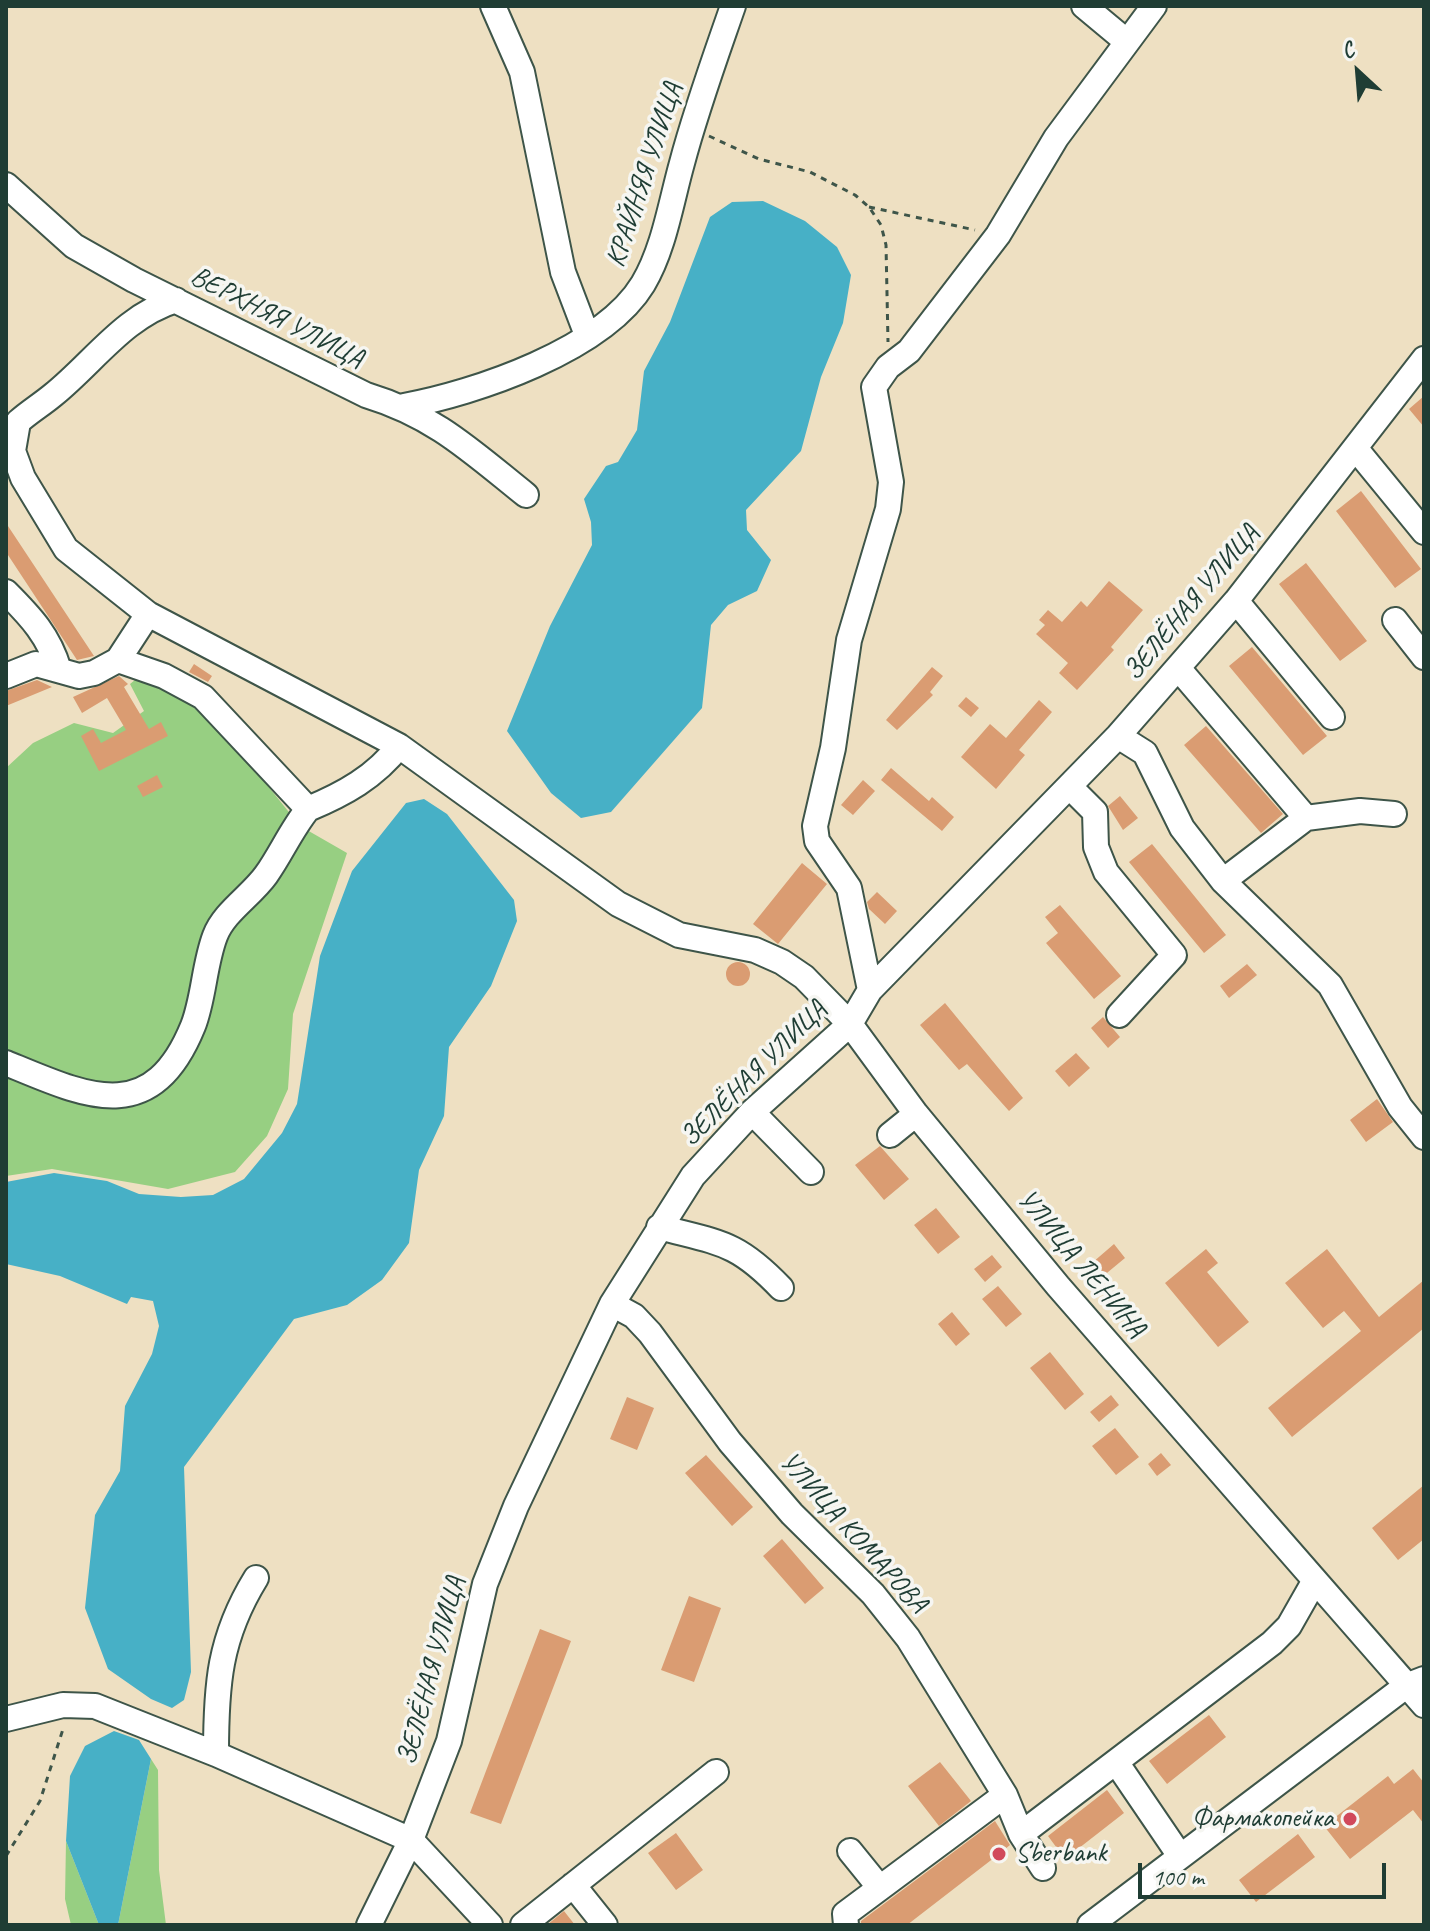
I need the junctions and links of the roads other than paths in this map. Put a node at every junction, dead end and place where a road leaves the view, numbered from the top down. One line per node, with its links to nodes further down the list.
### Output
1 (493, 6): 10 (street)
2 (733, 6): 10 (street, КРАЙНЯЯ УЛИЦА)
3 (1084, 6): 5 (street)
4 (1154, 6): 5 (street)
5 (1126, 41): 33 (street)
6 (6, 185): 7 (street, ВЕРХНЯЯ УЛИЦА)
7 (134, 280): 8 (street, ВЕРХНЯЯ УЛИЦА); 9 (street)
8 (176, 300): 9 (street, УЛИЦА ЛЕНИНА); 12 (street, ВЕРХНЯЯ УЛИЦА)
9 (134, 320): 18 (street, УЛИЦА ЛЕНИНА)
10 (587, 335): 12 (street, КРАЙНЯЯ УЛИЦА)
11 (1424, 359): 13 (street, ЗЕЛЁНАЯ УЛИЦА)
12 (404, 406): 14 (street, ВЕРХНЯЯ УЛИЦА)
13 (1356, 449): 15 (street); 17 (street, ЗЕЛЁНАЯ УЛИЦА)
14 (526, 495)
15 (1424, 532)
16 (6, 592): 23 (street)
17 (1236, 601): 22 (street, ЗЕЛЁНАЯ УЛИЦА); 25 (street)
18 (148, 614): 21 (street); 27 (street, УЛИЦА ЛЕНИНА)
19 (1395, 620): 20 (street)
20 (1424, 657)
21 (118, 660): 23 (street); 29 (street)
22 (1178, 668): 26 (street, ЗЕЛЁНАЯ УЛИЦА); 31 (street)
23 (59, 670): 24 (street)
24 (6, 676)
25 (1332, 717)
26 (1118, 736): 28 (street, ЗЕЛЁНАЯ УЛИЦА); 32 (street)
27 (399, 746): 29 (street); 35 (street, УЛИЦА ЛЕНИНА)
28 (1071, 788): 33 (street, ЗЕЛЁНАЯ УЛИЦА); 34 (street)
29 (308, 809): 36 (street)
30 (1394, 814): 31 (street)
31 (1306, 818): 32 (street)
32 (1223, 881): 40 (street)
33 (870, 990): 35 (street, ЗЕЛЁНАЯ УЛИЦА)
34 (1119, 1015)
35 (850, 1024): 37 (street, ЗЕЛЁНАЯ УЛИЦА); 38 (street, УЛИЦА ЛЕНИНА)
36 (6, 1063)
37 (752, 1112): 41 (street); 42 (street, ЗЕЛЁНАЯ УЛИЦА)
38 (916, 1114): 39 (street); 46 (street, УЛИЦА ЛЕНИНА)
39 (890, 1135)
40 (1424, 1137)
41 (811, 1172)
42 (659, 1227): 43 (street); 44 (street, ЗЕЛЁНАЯ УЛИЦА)
43 (781, 1288)
44 (612, 1304): 53 (street, УЛИЦА КОМАРОВА); 55 (street, ЗЕЛЁНАЯ УЛИЦА)
45 (256, 1578): 50 (street)
46 (1314, 1582): 47 (street, УЛИЦА ЛЕНИНА); 51 (street)
47 (1415, 1683): 48 (street, УЛИЦА ЛЕНИНА); 57 (street)
48 (1424, 1705)
49 (6, 1719): 50 (street)
50 (216, 1754): 55 (street)
51 (1116, 1762): 54 (street); 57 (street)
52 (716, 1772): 59 (street)
53 (1005, 1795): 54 (street, УЛИЦА КОМАРОВА); 60 (street)
54 (1021, 1834): 58 (street, УЛИЦА КОМАРОВА)
55 (411, 1840): 61 (street, ЗЕЛЁНАЯ УЛИЦА); 62 (street)
56 (850, 1851): 60 (street)
57 (1180, 1856): 66 (street)
58 (1043, 1868)
59 (573, 1885): 63 (street); 64 (street)
60 (880, 1888): 65 (street)
61 (369, 1925)
62 (490, 1925)
63 (523, 1925)
64 (605, 1925)
65 (846, 1925)
66 (1090, 1925)

